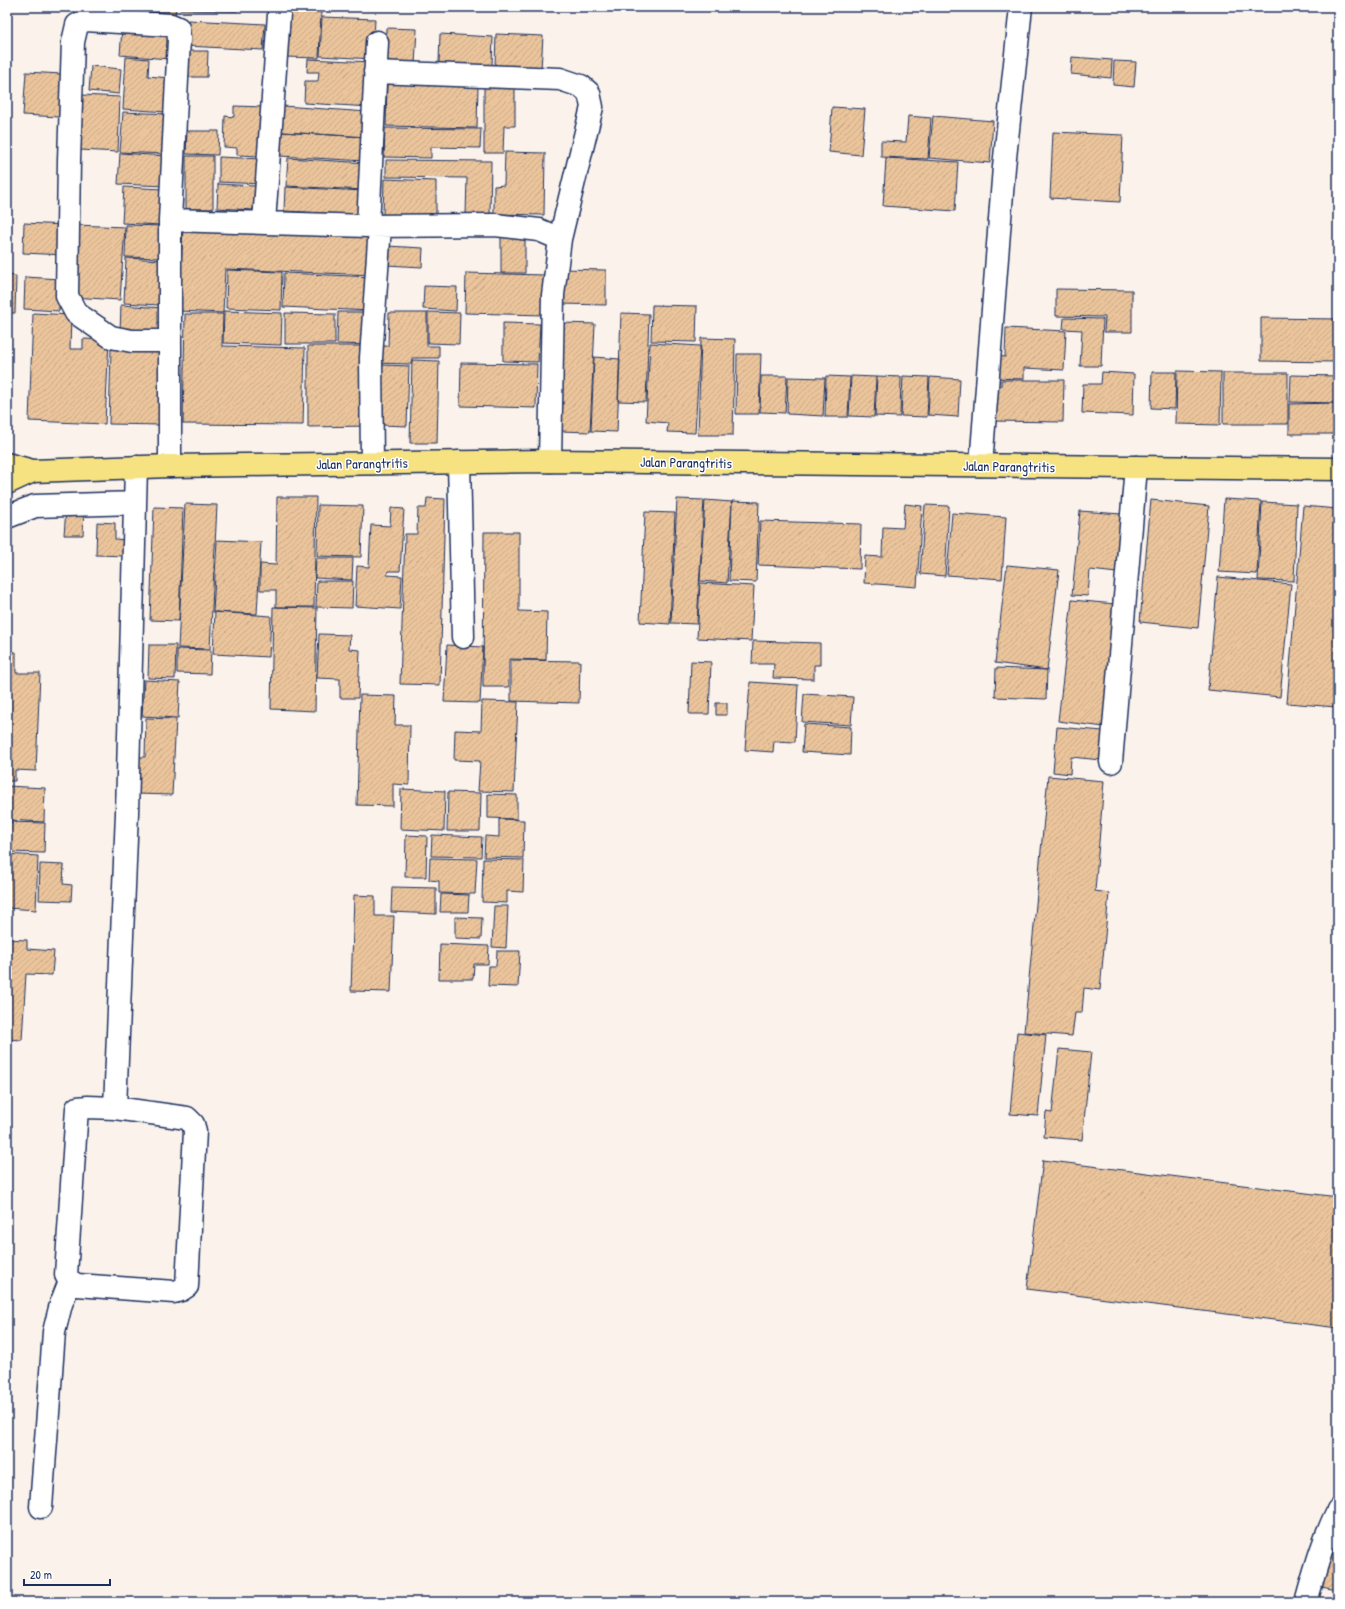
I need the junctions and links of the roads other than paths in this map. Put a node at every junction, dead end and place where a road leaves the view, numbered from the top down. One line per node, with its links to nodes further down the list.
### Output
1 (1020, 7): 14 (street)
2 (279, 14): 6 (street)
3 (377, 42): 4 (street)
4 (375, 72): 7 (street); 8 (street)
5 (170, 220): 6 (street); 9 (street); 9 (street)
6 (264, 222): 7 (street)
7 (374, 226): 8 (street); 12 (street)
8 (560, 239): 10 (street)
9 (170, 342): 15 (street)
10 (550, 461): 11 (main road, Jalan Parangtritis); 14 (main road, Jalan Parangtritis)
11 (460, 462): 12 (main road, Jalan Parangtritis); 23 (street)
12 (372, 463): 15 (main road, Jalan Parangtritis)
13 (7, 464): 19 (main road, Jalan Parangtritis)
14 (981, 465): 17 (main road, Jalan Parangtritis)
15 (170, 466): 16 (main road, Jalan Parangtritis)
16 (136, 467): 19 (main road, Jalan Parangtritis); 21 (street)
17 (1136, 467): 18 (main road, Jalan Parangtritis); 24 (street)
18 (1338, 469)
19 (33, 471): 20 (main road, Jalan Parangtritis)
20 (7, 483)
21 (135, 503): 22 (street); 25 (street)
22 (7, 517)
23 (463, 637)
24 (1111, 762)
25 (115, 1108): 26 (street); 26 (street)
26 (70, 1281): 27 (street)
27 (41, 1507)
28 (1338, 1510): 29 (street)
29 (1306, 1602)

